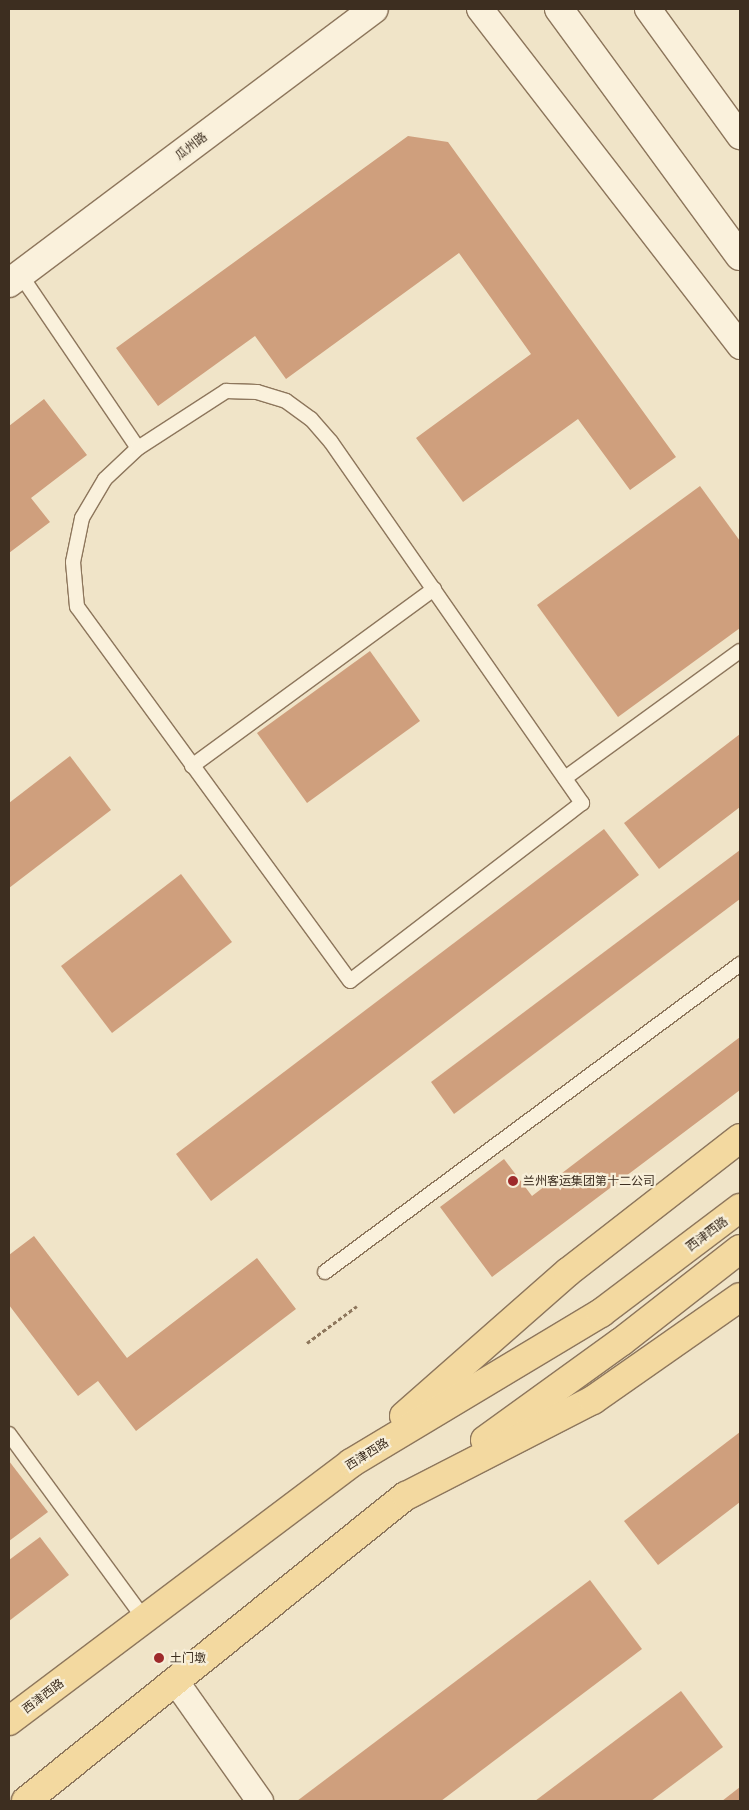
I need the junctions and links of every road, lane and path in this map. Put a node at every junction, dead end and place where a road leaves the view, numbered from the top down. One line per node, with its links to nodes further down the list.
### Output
1 (374, 9): 7 (street, 瓜州路)
2 (480, 9): 8 (street)
3 (559, 9): 6 (street)
4 (648, 9): 5 (street)
5 (740, 136)
6 (740, 256)
7 (14, 279): 9 (lane)
8 (740, 346)
9 (138, 448): 10 (lane); 12 (lane)
10 (434, 589): 12 (lane); 13 (lane)
11 (740, 651): 13 (lane)
12 (192, 766): 13 (lane)
13 (565, 778)
14 (740, 964): 18 (lane)
15 (740, 1138): 23 (main road)
16 (740, 1208): 23 (main road, 西津西路)
17 (740, 1249): 24 (main road)
18 (325, 1272)
19 (740, 1297): 24 (main road)
20 (358, 1306): 21 (path)
21 (307, 1343)
22 (9, 1434): 25 (lane)
23 (351, 1463): 25 (main road, 西津西路)
24 (406, 1496): 26 (main road)
25 (145, 1620): 27 (main road, 西津西路)
26 (176, 1682): 28 (main road); 29 (street)
27 (9, 1721)
28 (26, 1801)
29 (260, 1801)

